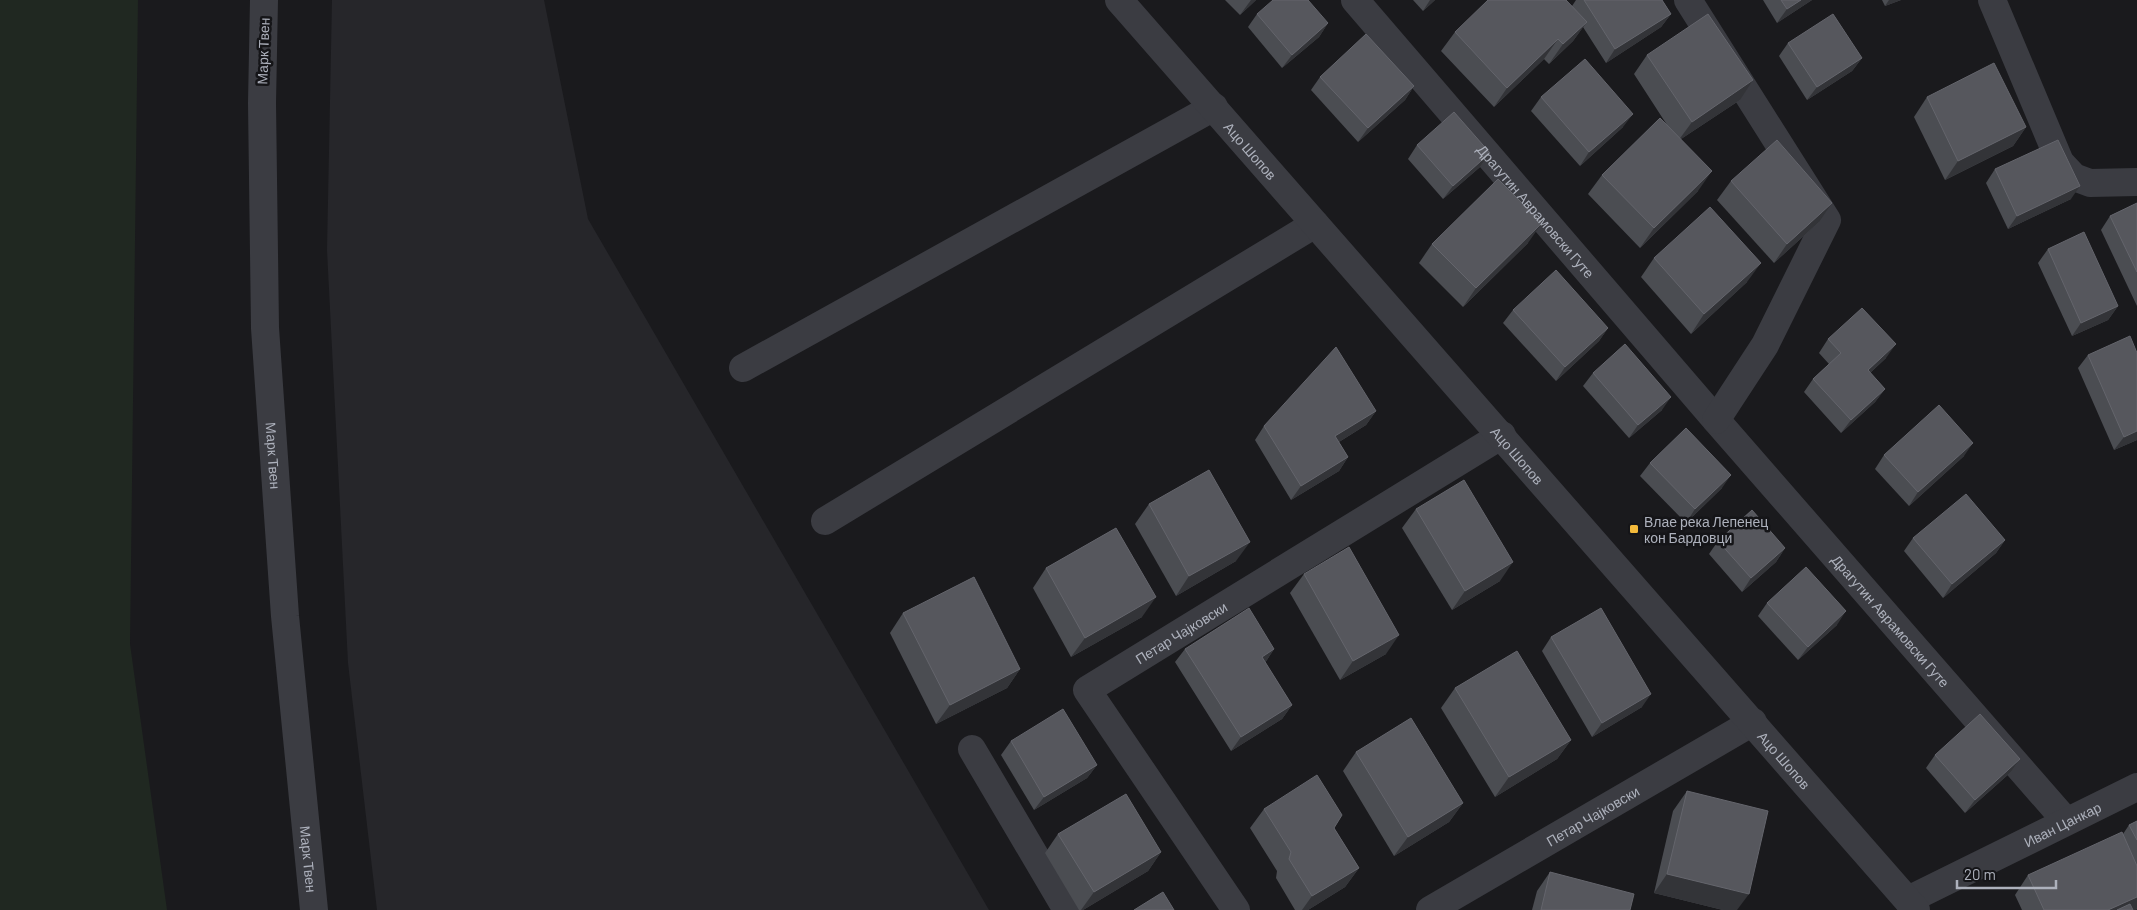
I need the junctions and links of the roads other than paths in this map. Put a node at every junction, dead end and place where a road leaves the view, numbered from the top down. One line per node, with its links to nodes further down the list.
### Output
1 (264, 0): 18 (street, Марк Твен)
2 (1119, 0): 6 (street, Ацо Шопов)
3 (1355, 0): 10 (street, Драгутин Аврамовски Гуте)
4 (1688, 0): 10 (street)
5 (1992, 0): 7 (street)
6 (1214, 107): 8 (street, Ацо Шопов); 9 (street)
7 (2137, 182)
8 (1315, 224): 11 (street, Ацо Шопов); 12 (street)
9 (743, 368)
10 (1716, 420): 16 (street, Драгутин Аврамовски Гуте)
11 (1502, 435): 13 (street, Ацо Шопов); 20 (street, Петар Чајковски)
12 (825, 521)
13 (1754, 722): 17 (street, Ацо Шопов); 21 (street, Петар Чајковски)
14 (972, 749): 19 (street)
15 (2137, 787): 16 (street, Иван Цанкар)
16 (2066, 820): 17 (street, Иван Цанкар)
17 (1912, 905)
18 (314, 910)
19 (1067, 910)
20 (1236, 910)
21 (1430, 910)

